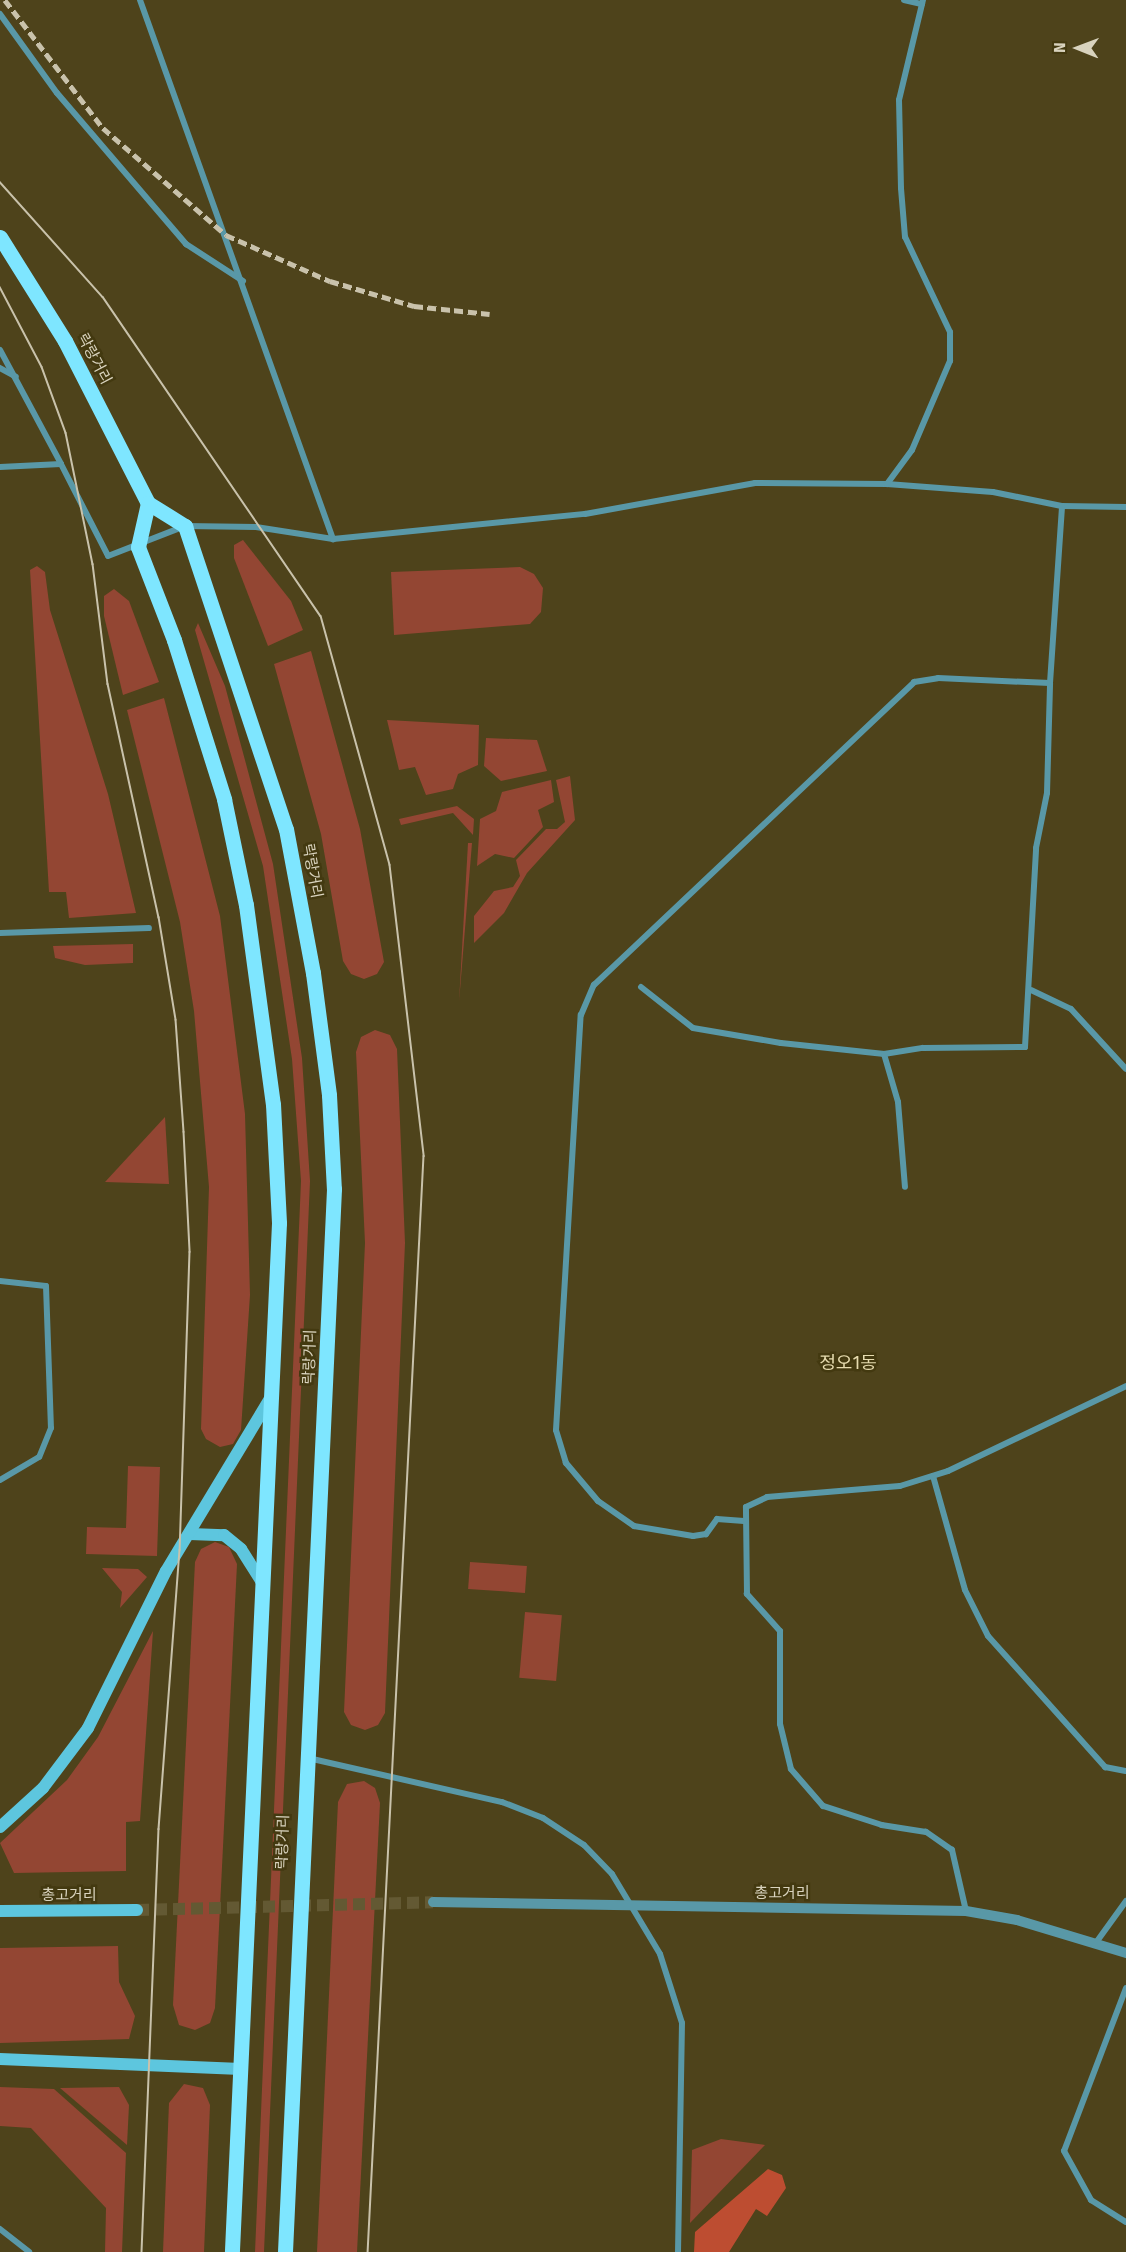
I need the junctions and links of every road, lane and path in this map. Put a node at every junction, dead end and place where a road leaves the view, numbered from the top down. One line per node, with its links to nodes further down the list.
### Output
1 (140, 0): 6 (street)
2 (904, 0): 3 (street)
3 (923, 2): 12 (street)
4 (0, 14): 6 (street)
5 (0, 237): 13 (main road, 락랑거리)
6 (244, 281): 17 (street)
7 (0, 350): 9 (street)
8 (0, 368): 9 (street)
9 (19, 379): 10 (street)
10 (61, 464): 11 (street); 18 (street)
11 (0, 467)
12 (887, 484): 14 (street); 17 (street)
13 (148, 503): 16 (main road); 18 (main road)
14 (1062, 506): 15 (street); 19 (street)
15 (1126, 507)
16 (185, 526): 17 (street); 18 (street); 35 (main road, 락랑거리)
17 (333, 539)
18 (138, 547): 29 (main road)
19 (1050, 683): 23 (street); 32 (street)
20 (148, 928): 21 (street)
21 (0, 933)
22 (641, 987): 24 (street)
23 (1031, 990): 24 (street); 25 (street)
24 (884, 1054): 26 (street)
25 (1126, 1069)
26 (905, 1187)
27 (0, 1281): 31 (street)
28 (1126, 1386): 30 (street)
29 (275, 1391): 33 (main road); 34 (main road)
30 (933, 1476): 32 (street); 36 (street)
31 (0, 1480)
32 (744, 1521): 43 (street)
33 (190, 1534): 34 (main road); 37 (main road)
34 (262, 1584): 48 (main road)
35 (305, 1757): 40 (street); 53 (main road, 락랑거리)
36 (1126, 1771)
37 (0, 1827)
38 (1126, 1901): 44 (street)
39 (433, 1902): 40 (street, 총고거리)
40 (631, 1908): 43 (street, 총고거리); 54 (street)
41 (137, 1910): 42 (main road, 총고거리)
42 (0, 1911)
43 (966, 1911): 44 (street, 총고거리)
44 (1095, 1944): 45 (street, 총고거리)
45 (1126, 1953)
46 (1126, 1988): 49 (street)
47 (0, 2059): 48 (main road)
48 (241, 2068): 52 (main road)
49 (1126, 2222)
50 (0, 2229): 51 (street)
51 (28, 2252)
52 (232, 2252)
53 (285, 2252)
54 (678, 2252)

